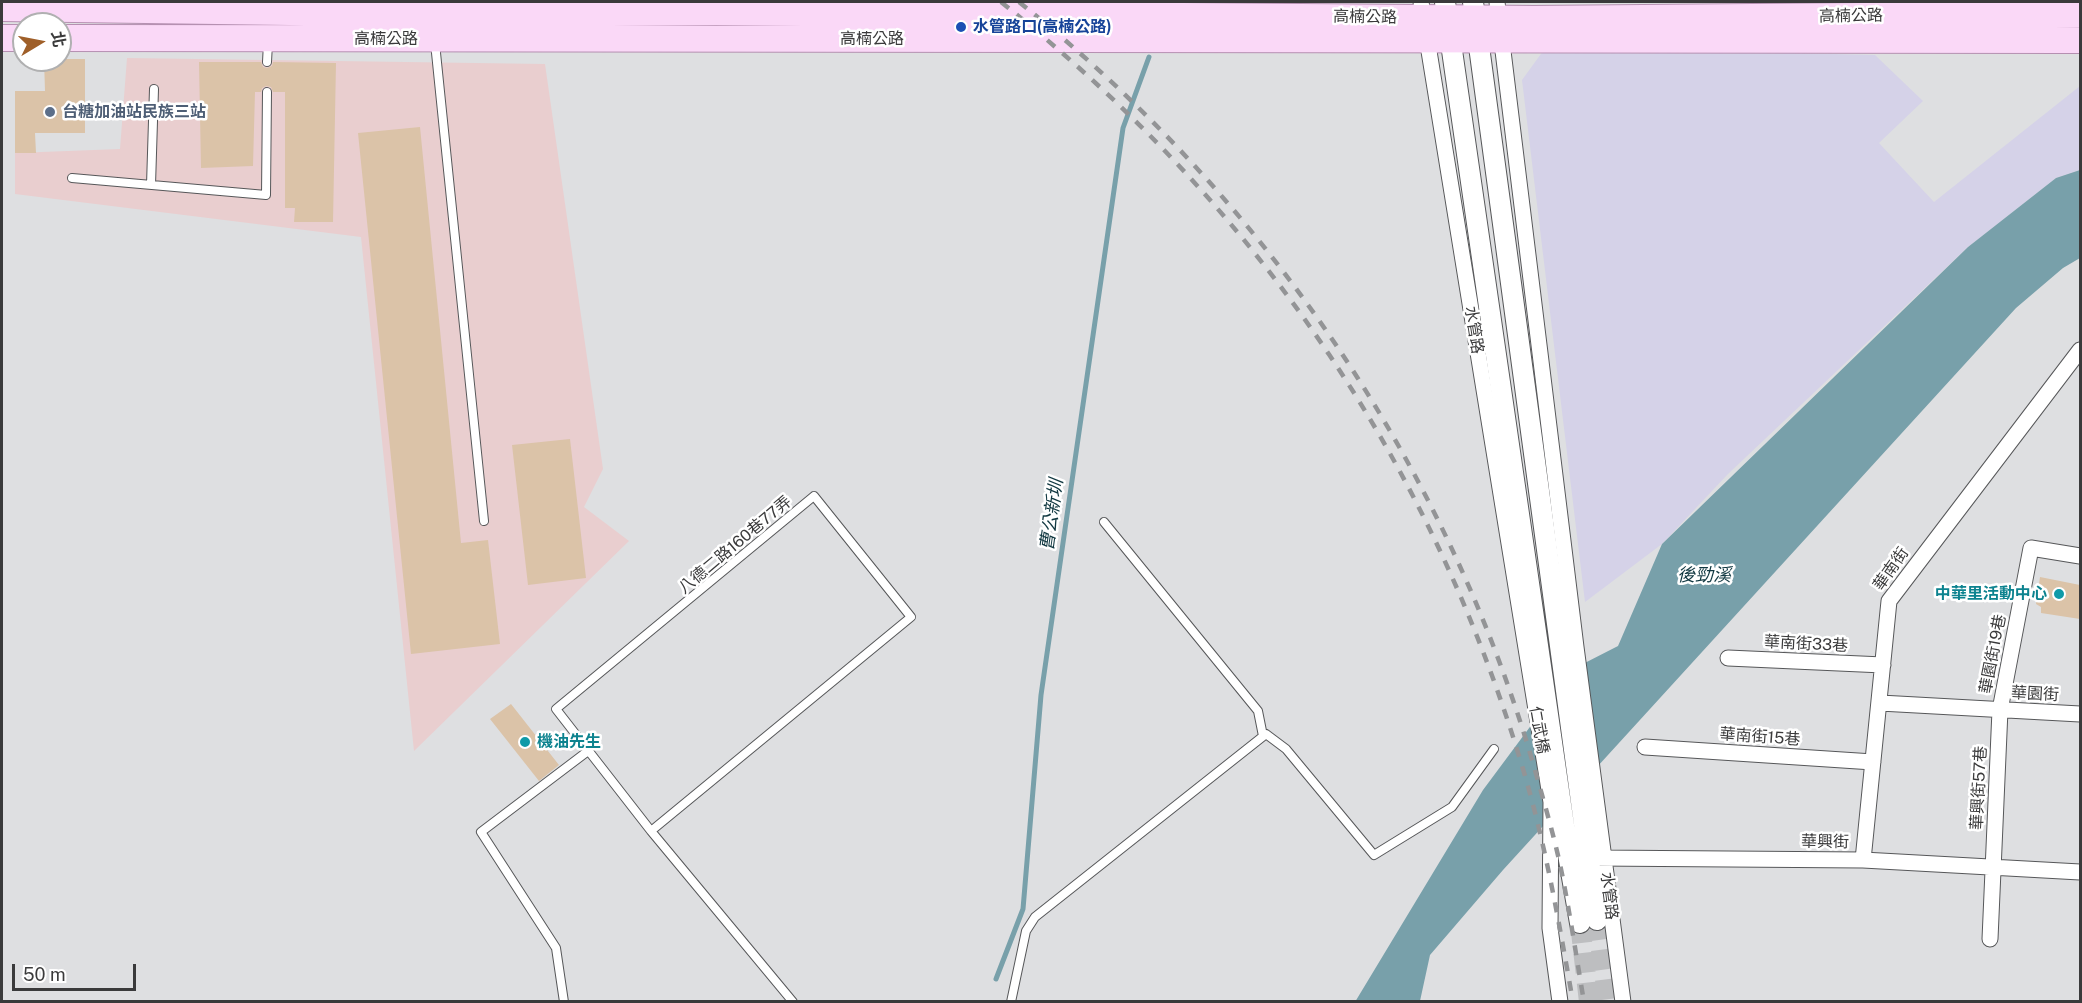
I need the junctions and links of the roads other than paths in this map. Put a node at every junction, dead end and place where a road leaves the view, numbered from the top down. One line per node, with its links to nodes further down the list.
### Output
1 (2, 8): 6 (main road, 高楠公路)
2 (2080, 14): 4 (main road, 高楠公路)
3 (1436, 19): 4 (main road, 高楠公路); 5 (main road, 高楠公路); 17 (street, 水管路)
4 (1487, 20): 8 (main road, 高楠公路); 28 (street, 仁武橋)
5 (683, 21): 6 (main road, 高楠公路)
6 (434, 27): 7 (main road, 高楠公路); 14 (lane)
7 (72, 39)
8 (2080, 40)
9 (154, 89): 12 (lane)
10 (267, 92): 12 (lane)
11 (72, 178): 12 (lane)
12 (151, 185)
13 (2080, 350): 19 (street, 華南街)
14 (484, 521)
15 (1104, 522): 23 (lane)
16 (2080, 556): 21 (street, 華園街19巷)
17 (1533, 657): 29 (street, 仁武橋)
18 (1728, 658): 19 (street, 華南街33巷)
19 (1883, 665): 20 (street, 華南街)
20 (1880, 703): 21 (street, 華園街); 27 (street, 華南街)
21 (2000, 710): 22 (street, 華園街); 33 (street, 華興街57巷)
22 (2080, 714)
23 (1263, 736): 25 (lane); 39 (lane)
24 (1645, 747): 27 (street, 華南街15巷)
25 (1494, 749)
26 (588, 751): 30 (lane, 八德二路160巷77弄); 30 (lane, 八德二路160巷77弄); 37 (lane)
27 (1873, 762): 32 (street, 華南街)
28 (1588, 791): 31 (street, 水管路)
29 (1556, 799): 31 (street, 水管路); 40 (street)
30 (651, 831): 38 (lane, 八德二路160巷77弄)
31 (1587, 859): 32 (street, 華興街); 35 (street, 水管路); 41 (street, 水管路)
32 (1863, 860): 33 (street, 華興街)
33 (1993, 867): 34 (street, 華興街); 36 (street, 華興街57巷)
34 (2080, 872)
35 (1588, 921)
36 (1989, 939)
37 (564, 1002)
38 (793, 1002)
39 (1011, 1002)
40 (1560, 1002)
41 (1623, 1002)

